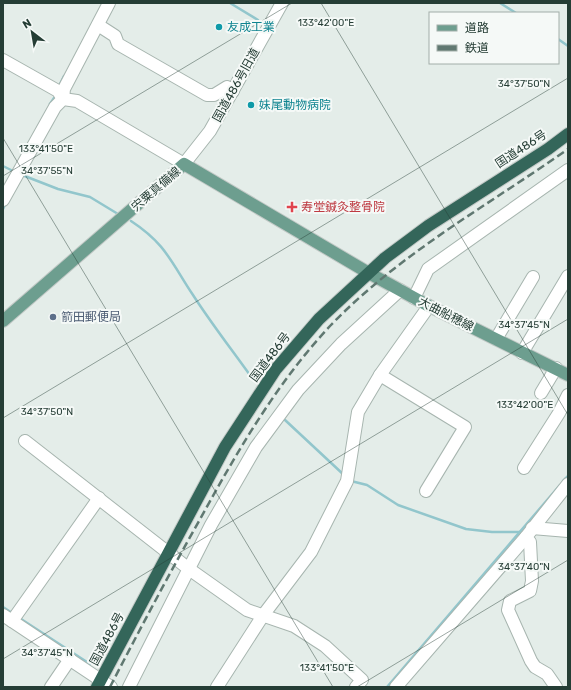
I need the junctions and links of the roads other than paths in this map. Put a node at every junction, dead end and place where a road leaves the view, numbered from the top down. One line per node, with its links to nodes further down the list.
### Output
1 (109, 3): 3 (street)
2 (282, 3): 5 (street, 国道486号旧道)
3 (98, 25): 5 (street); 6 (street)
4 (3, 60): 6 (street)
5 (233, 91): 8 (street, 国道486号旧道)
6 (63, 99): 8 (street); 10 (street)
7 (568, 134): 11 (highway, 国道486号)
8 (184, 164): 11 (main road, 宍粟真備線); 17 (main road, 宍粟真備線)
9 (568, 170): 15 (street)
10 (3, 200)
11 (367, 272): 14 (main road, 大曲船穂線); 32 (highway, 国道486号)
12 (568, 276): 19 (street)
13 (533, 277): 18 (street)
14 (400, 290): 15 (main road, 大曲船穂線); 33 (street)
15 (414, 298): 16 (main road, 大曲船穂線)
16 (430, 306): 18 (main road, 大曲船穂線); 21 (street)
17 (3, 321)
18 (496, 339): 19 (main road, 大曲船穂線)
19 (522, 353): 20 (main road, 大曲船穂線)
20 (556, 368): 22 (main road, 大曲船穂線); 23 (street)
21 (380, 375): 28 (street); 34 (street)
22 (568, 375)
23 (541, 393)
24 (568, 395): 26 (street)
25 (25, 441): 29 (street)
26 (524, 468)
27 (568, 484): 31 (street)
28 (426, 491)
29 (99, 498): 32 (street); 35 (street)
30 (568, 531): 31 (street)
31 (529, 533): 43 (street); 44 (street)
32 (169, 552): 33 (street); 37 (highway, 国道486号)
33 (189, 569): 34 (street); 40 (street)
34 (264, 614): 41 (street); 42 (street)
35 (12, 617): 36 (street)
36 (70, 659): 37 (street); 38 (street)
37 (99, 683): 39 (street)
38 (51, 687)
39 (111, 687)
40 (129, 687)
41 (217, 687)
42 (356, 687)
43 (396, 687)
44 (556, 687)

